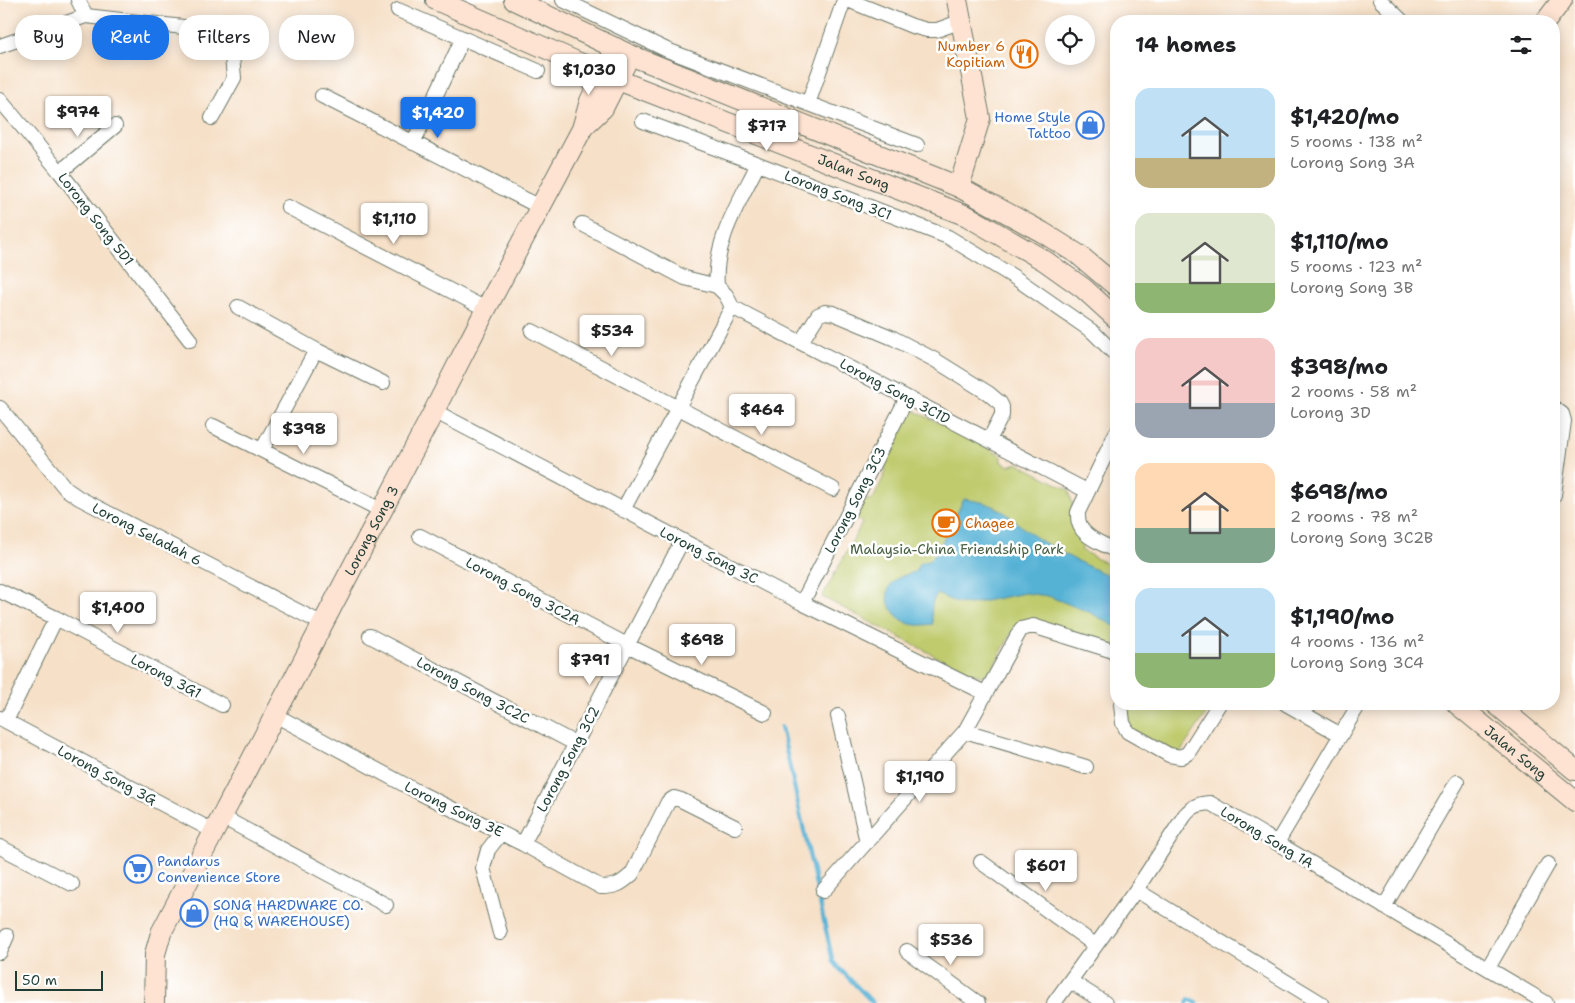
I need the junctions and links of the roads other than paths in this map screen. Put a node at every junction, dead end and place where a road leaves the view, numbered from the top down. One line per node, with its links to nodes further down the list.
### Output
1 (78, 0): 13 (street)
2 (436, 0): 19 (main road, Jalan Song)
3 (514, 0): 17 (main road, Jalan Song)
4 (563, 0): 22 (street)
5 (844, 0): 22 (street)
6 (848, 0): 14 (street)
7 (958, 0): 14 (main road)
8 (1380, 0): 11 (street)
9 (1562, 0): 12 (main road)
10 (398, 10): 15 (street)
11 (1396, 15)
12 (1551, 15)
13 (86, 16): 16 (street); 23 (street)
14 (962, 21): 30 (main road)
15 (463, 38): 18 (street); 26 (street)
16 (0, 46)
17 (623, 52): 19 (main road, Lorong Song 3); 30 (main road, Jalan Song)
18 (538, 71)
19 (610, 77): 32 (main road, Lorong Song 3); 39 (main road, Jalan Song)
20 (322, 96): 26 (street)
21 (0, 100): 29 (street, Lorong Song 5D1)
22 (808, 104): 27 (street)
23 (212, 118)
24 (644, 121): 28 (street, Lorong Song 3C1)
25 (115, 126): 29 (street)
26 (413, 143): 32 (street)
27 (917, 145)
28 (758, 164): 35 (street); 43 (street, Lorong Song 3C1)
29 (60, 172): 41 (street, Lorong Song 5D1)
30 (959, 187): 34 (main road, Jalan Song)
31 (288, 207): 38 (street)
32 (540, 207): 38 (main road, Lorong Song 3)
33 (582, 224): 35 (street)
34 (1110, 281)
35 (717, 286): 36 (street)
36 (732, 307): 42 (street, Lorong Song 3C1D); 48 (street)
37 (238, 308): 44 (street)
38 (486, 309): 49 (main road, Lorong Song 3)
39 (1110, 313)
40 (532, 331): 48 (street)
41 (190, 340)
42 (801, 342): 46 (street, Lorong Song 3C1D); 52 (street)
43 (1110, 349)
44 (316, 350): 45 (street); 54 (street)
45 (383, 383)
46 (907, 398): 52 (street, Lorong Song 3C1D); 64 (street, Lorong Song 3C3)
47 (0, 408): 66 (street, Lorong Seladah 6)
48 (678, 408): 56 (street); 59 (street)
49 (434, 411): 58 (main road, Lorong Song 3); 59 (street, Lorong Song 3C)
50 (1560, 412): 55 (street)
51 (213, 426): 54 (street)
52 (989, 440): 57 (street, Lorong Song 3C1D)
53 (1110, 445): 57 (street)
54 (262, 450): 58 (street)
55 (1560, 451)
56 (833, 489)
57 (1088, 491): 62 (street)
58 (381, 510): 66 (main road, Lorong Song 3)
59 (623, 510): 61 (street, Lorong Song 3C)
60 (420, 536): 68 (street, Lorong Song 3C2A)
61 (682, 541): 64 (street, Lorong Song 3C); 68 (street, Lorong Song 3C2)
62 (1110, 548)
63 (0, 591): 65 (street, Lorong 3G1)
64 (802, 603): 70 (street, Lorong Song 3C)
65 (56, 618): 71 (street, Lorong 3G1); 81 (street)
66 (322, 624): 79 (main road, Lorong Song 3)
67 (370, 636): 84 (street, Lorong Song 3C2C)
68 (627, 645): 78 (street, Lorong Song 3C2A); 84 (street, Lorong Song 3C2)
69 (1110, 650): 70 (street)
70 (986, 693): 82 (street)
71 (222, 705)
72 (1122, 710): 73 (street)
73 (1215, 710)
74 (1297, 710): 83 (street)
75 (1356, 710): 83 (street)
76 (1464, 710): 88 (main road, Jalan Song)
77 (1503, 710): 86 (main road, Jalan Song)
78 (765, 713)
79 (275, 715): 89 (main road, Lorong Song 3); 91 (street, Lorong Song 3E)
80 (838, 716): 92 (street)
81 (3, 719): 89 (street, Lorong Song 3G)
82 (965, 731): 85 (street); 92 (street)
83 (1341, 735): 93 (street)
84 (576, 744): 94 (street, Lorong Song 3C2)
85 (1086, 767)
86 (1575, 770)
87 (1457, 782): 102 (street)
88 (1575, 801)
89 (218, 824): 101 (street, Lorong Song 3G); 110 (main road, Lorong Song 3)
90 (735, 827): 94 (street, Lorong Song 3E)
91 (501, 833): 94 (street, Lorong Song 3E); 103 (street)
92 (867, 842): 100 (street)
93 (1277, 843): 99 (street, Lorong Song 1A); 102 (street, Lorong Song 1A)
94 (524, 844)
95 (0, 847): 98 (street)
96 (981, 862): 105 (street)
97 (1548, 864): 108 (street)
98 (72, 884)
99 (1136, 890): 105 (street, Lorong Song 1A); 114 (street)
100 (823, 892)
101 (386, 905)
102 (1384, 906): 108 (street, Lorong Song 1A)
103 (500, 933)
104 (7, 936): 107 (street)
105 (1095, 945): 109 (street, Lorong Song 1A)
106 (907, 951): 111 (street)
107 (0, 952)
108 (1488, 968): 115 (street, Lorong Song 1A)
109 (1070, 981): 112 (street, Lorong Song 1A); 113 (street)
110 (154, 1003)
111 (978, 1003)
112 (1054, 1003)
113 (1105, 1003)
114 (1321, 1003)
115 (1546, 1003)

